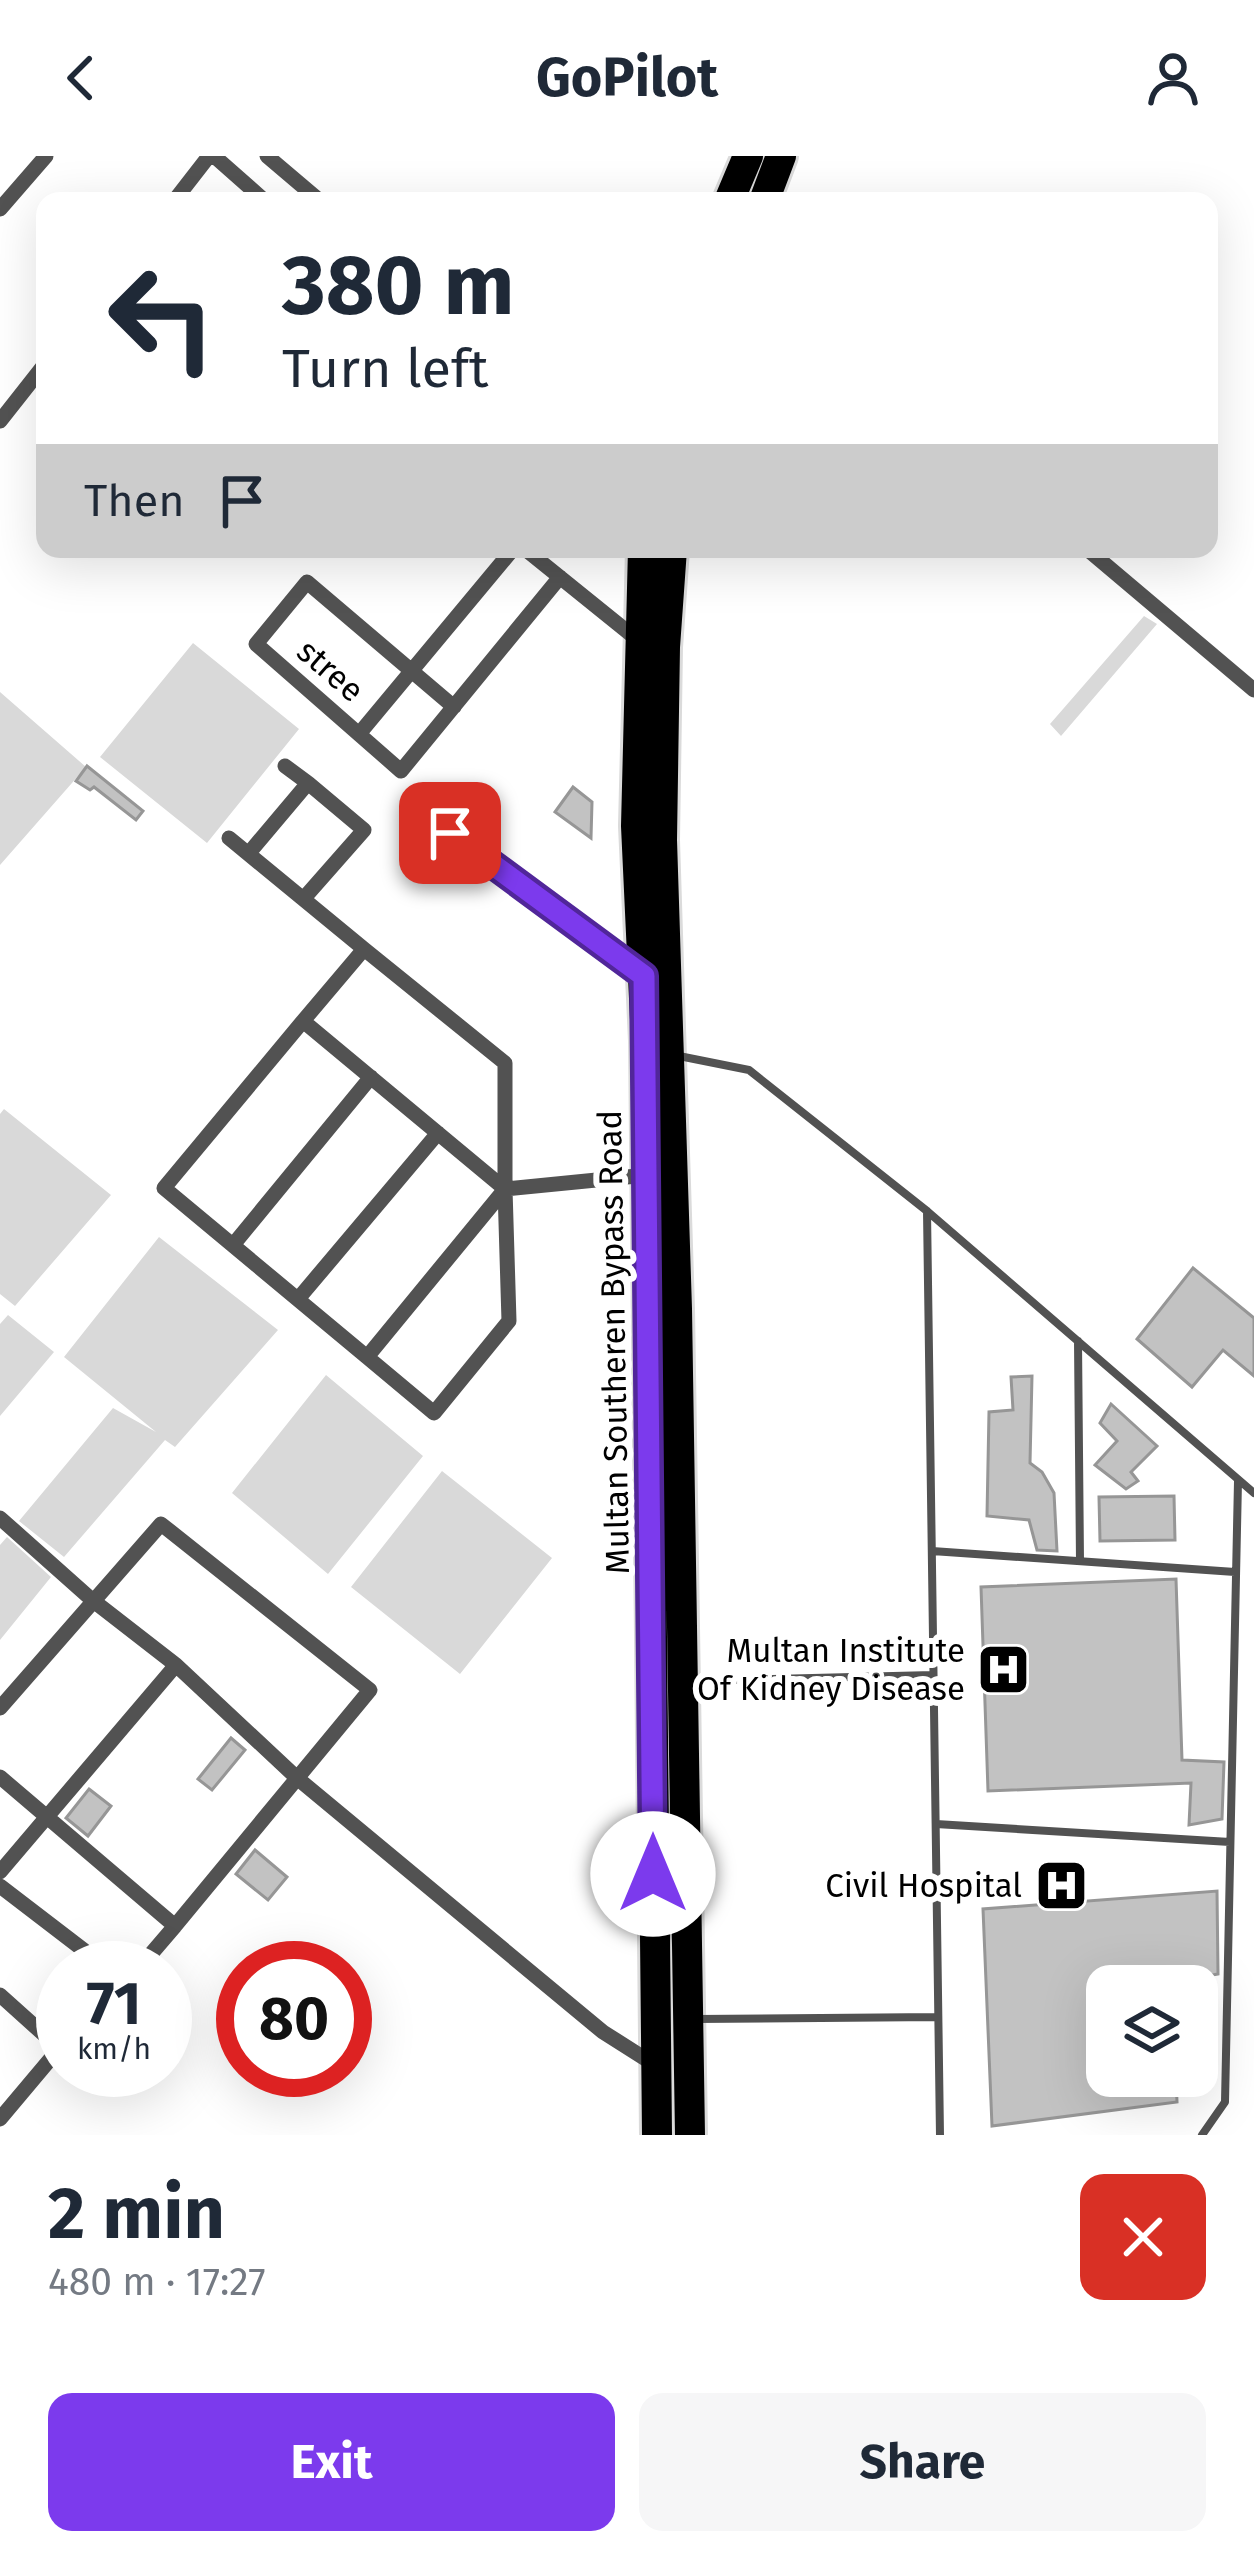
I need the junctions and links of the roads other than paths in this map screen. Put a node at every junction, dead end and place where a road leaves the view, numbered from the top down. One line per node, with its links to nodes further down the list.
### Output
1 (46, 156): 11 (street)
2 (212, 156): 6 (street); 7 (street)
3 (267, 156): 8 (street)
4 (748, 156): 9 (highway)
5 (782, 156): 10 (highway)
6 (182, 192)
7 (255, 192)
8 (309, 192)
9 (733, 192)
10 (768, 192)
11 (0, 209)
12 (36, 375): 13 (street)
13 (0, 421)
14 (506, 558): 21 (street)
15 (536, 558): 19 (street)
16 (644, 558): 20 (highway, Multan Southeren Bypass Road)
17 (672, 558): 34 (highway, Multan Southeren Bypass Road)
18 (1099, 558): 22 (street)
19 (560, 577): 20 (street); 23 (street, stree)
20 (639, 641): 32 (highway, Multan Southeren Bypass Road)
21 (413, 673): 23 (street, stree); 24 (street); 24 (street, stree)
22 (1254, 690)
23 (454, 707): 24 (street, stree)
24 (359, 734)
25 (285, 766): 26 (street)
26 (308, 783): 29 (street); 30 (street)
27 (450, 833): 32 (street)
28 (230, 838): 29 (street)
29 (249, 854): 30 (street)
30 (305, 897): 31 (street)
31 (364, 949): 33 (street); 38 (street)
32 (644, 976): 37 (highway, Multan Southeren Bypass Road)
33 (303, 1021): 35 (street); 40 (street)
34 (669, 1054): 39 (lane); 53 (highway, Multan Southeren Bypass Road)
35 (370, 1077): 36 (street); 40 (street)
36 (438, 1133): 38 (street); 41 (street)
37 (647, 1175): 38 (street); 69 (highway, Multan Southeren Bypass Road)
38 (506, 1189): 43 (street); 43 (street)
39 (927, 1211): 42 (lane); 47 (lane)
40 (232, 1245): 41 (street)
41 (298, 1300): 43 (street)
42 (1078, 1341): 44 (lane); 48 (lane)
43 (367, 1358)
44 (1238, 1479): 45 (lane); 49 (lane)
45 (1254, 1493)
46 (0, 1518): 50 (street)
47 (932, 1551): 48 (lane); 52 (lane)
48 (1080, 1561): 49 (lane)
49 (1236, 1572): 59 (lane)
50 (91, 1599): 51 (street); 54 (street); 56 (street)
51 (176, 1665): 56 (street); 57 (street)
52 (933, 1675): 53 (lane); 58 (lane)
53 (683, 1681): 67 (highway, Multan Southeren Bypass Road)
54 (0, 1708)
55 (0, 1778): 57 (street)
56 (297, 1778): 62 (street); 69 (street)
57 (46, 1816): 60 (street); 62 (street)
58 (936, 1824): 59 (lane); 66 (lane)
59 (1230, 1842): 75 (lane)
60 (0, 1872)
61 (0, 1886): 63 (street)
62 (176, 1926): 64 (street)
63 (72, 1941)
64 (163, 1941)
65 (0, 1995): 68 (street)
66 (938, 2017): 67 (lane); 74 (lane)
67 (688, 2019): 73 (highway, Multan Southeren Bypass Road)
68 (36, 2025)
69 (655, 2065): 72 (highway, Multan Southeren Bypass Road)
70 (36, 2076): 71 (street)
71 (0, 2119)
72 (657, 2135)
73 (690, 2135)
74 (940, 2135)
75 (1202, 2135)

